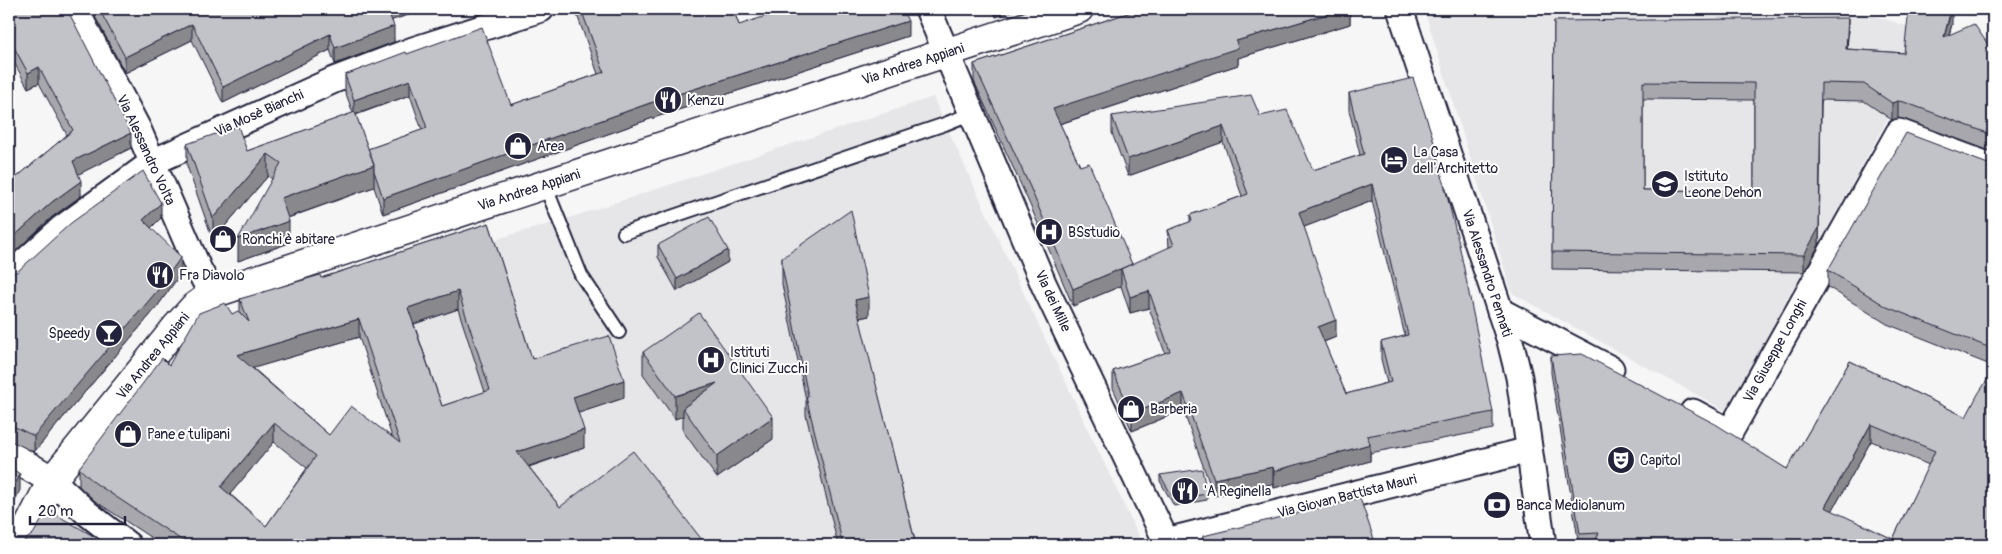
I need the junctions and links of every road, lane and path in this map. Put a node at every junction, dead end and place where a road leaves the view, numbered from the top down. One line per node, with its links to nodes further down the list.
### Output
1 (75, 9): 8 (street, Via Alessandro Volta)
2 (541, 9): 8 (street, Via Mosè Bianchi)
3 (928, 9): 6 (street, Via dei Mille)
4 (1079, 9): 6 (street, Via Andrea Appiani)
5 (1400, 9): 14 (street, Via Alessandro Pennati)
6 (947, 53): 7 (street, Via dei Mille); 10 (street, Via Andrea Appiani)
7 (972, 113): 11 (lane); 21 (street, Via dei Mille)
8 (153, 162): 12 (street, Via Mosè Bianchi); 13 (street, Via Alessandro Volta)
9 (1993, 167): 17 (street, Via Giuseppe Longhi)
10 (545, 185): 13 (street, Via Andrea Appiani); 15 (lane)
11 (624, 233)
12 (9, 276)
13 (212, 294): 20 (street, Via Andrea Appiani)
14 (1500, 311): 16 (street); 18 (street, Via Alessandro Pennati)
15 (619, 332)
16 (1633, 381)
17 (1677, 404)
18 (1529, 450): 21 (street, Via Giovan Battista Mauri); 24 (street, Via Alessandro Pennati)
19 (9, 455): 20 (street)
20 (52, 480): 22 (street, Via Andrea Appiani); 23 (street)
21 (1167, 543)
22 (19, 545)
23 (128, 545)
24 (1543, 545)

